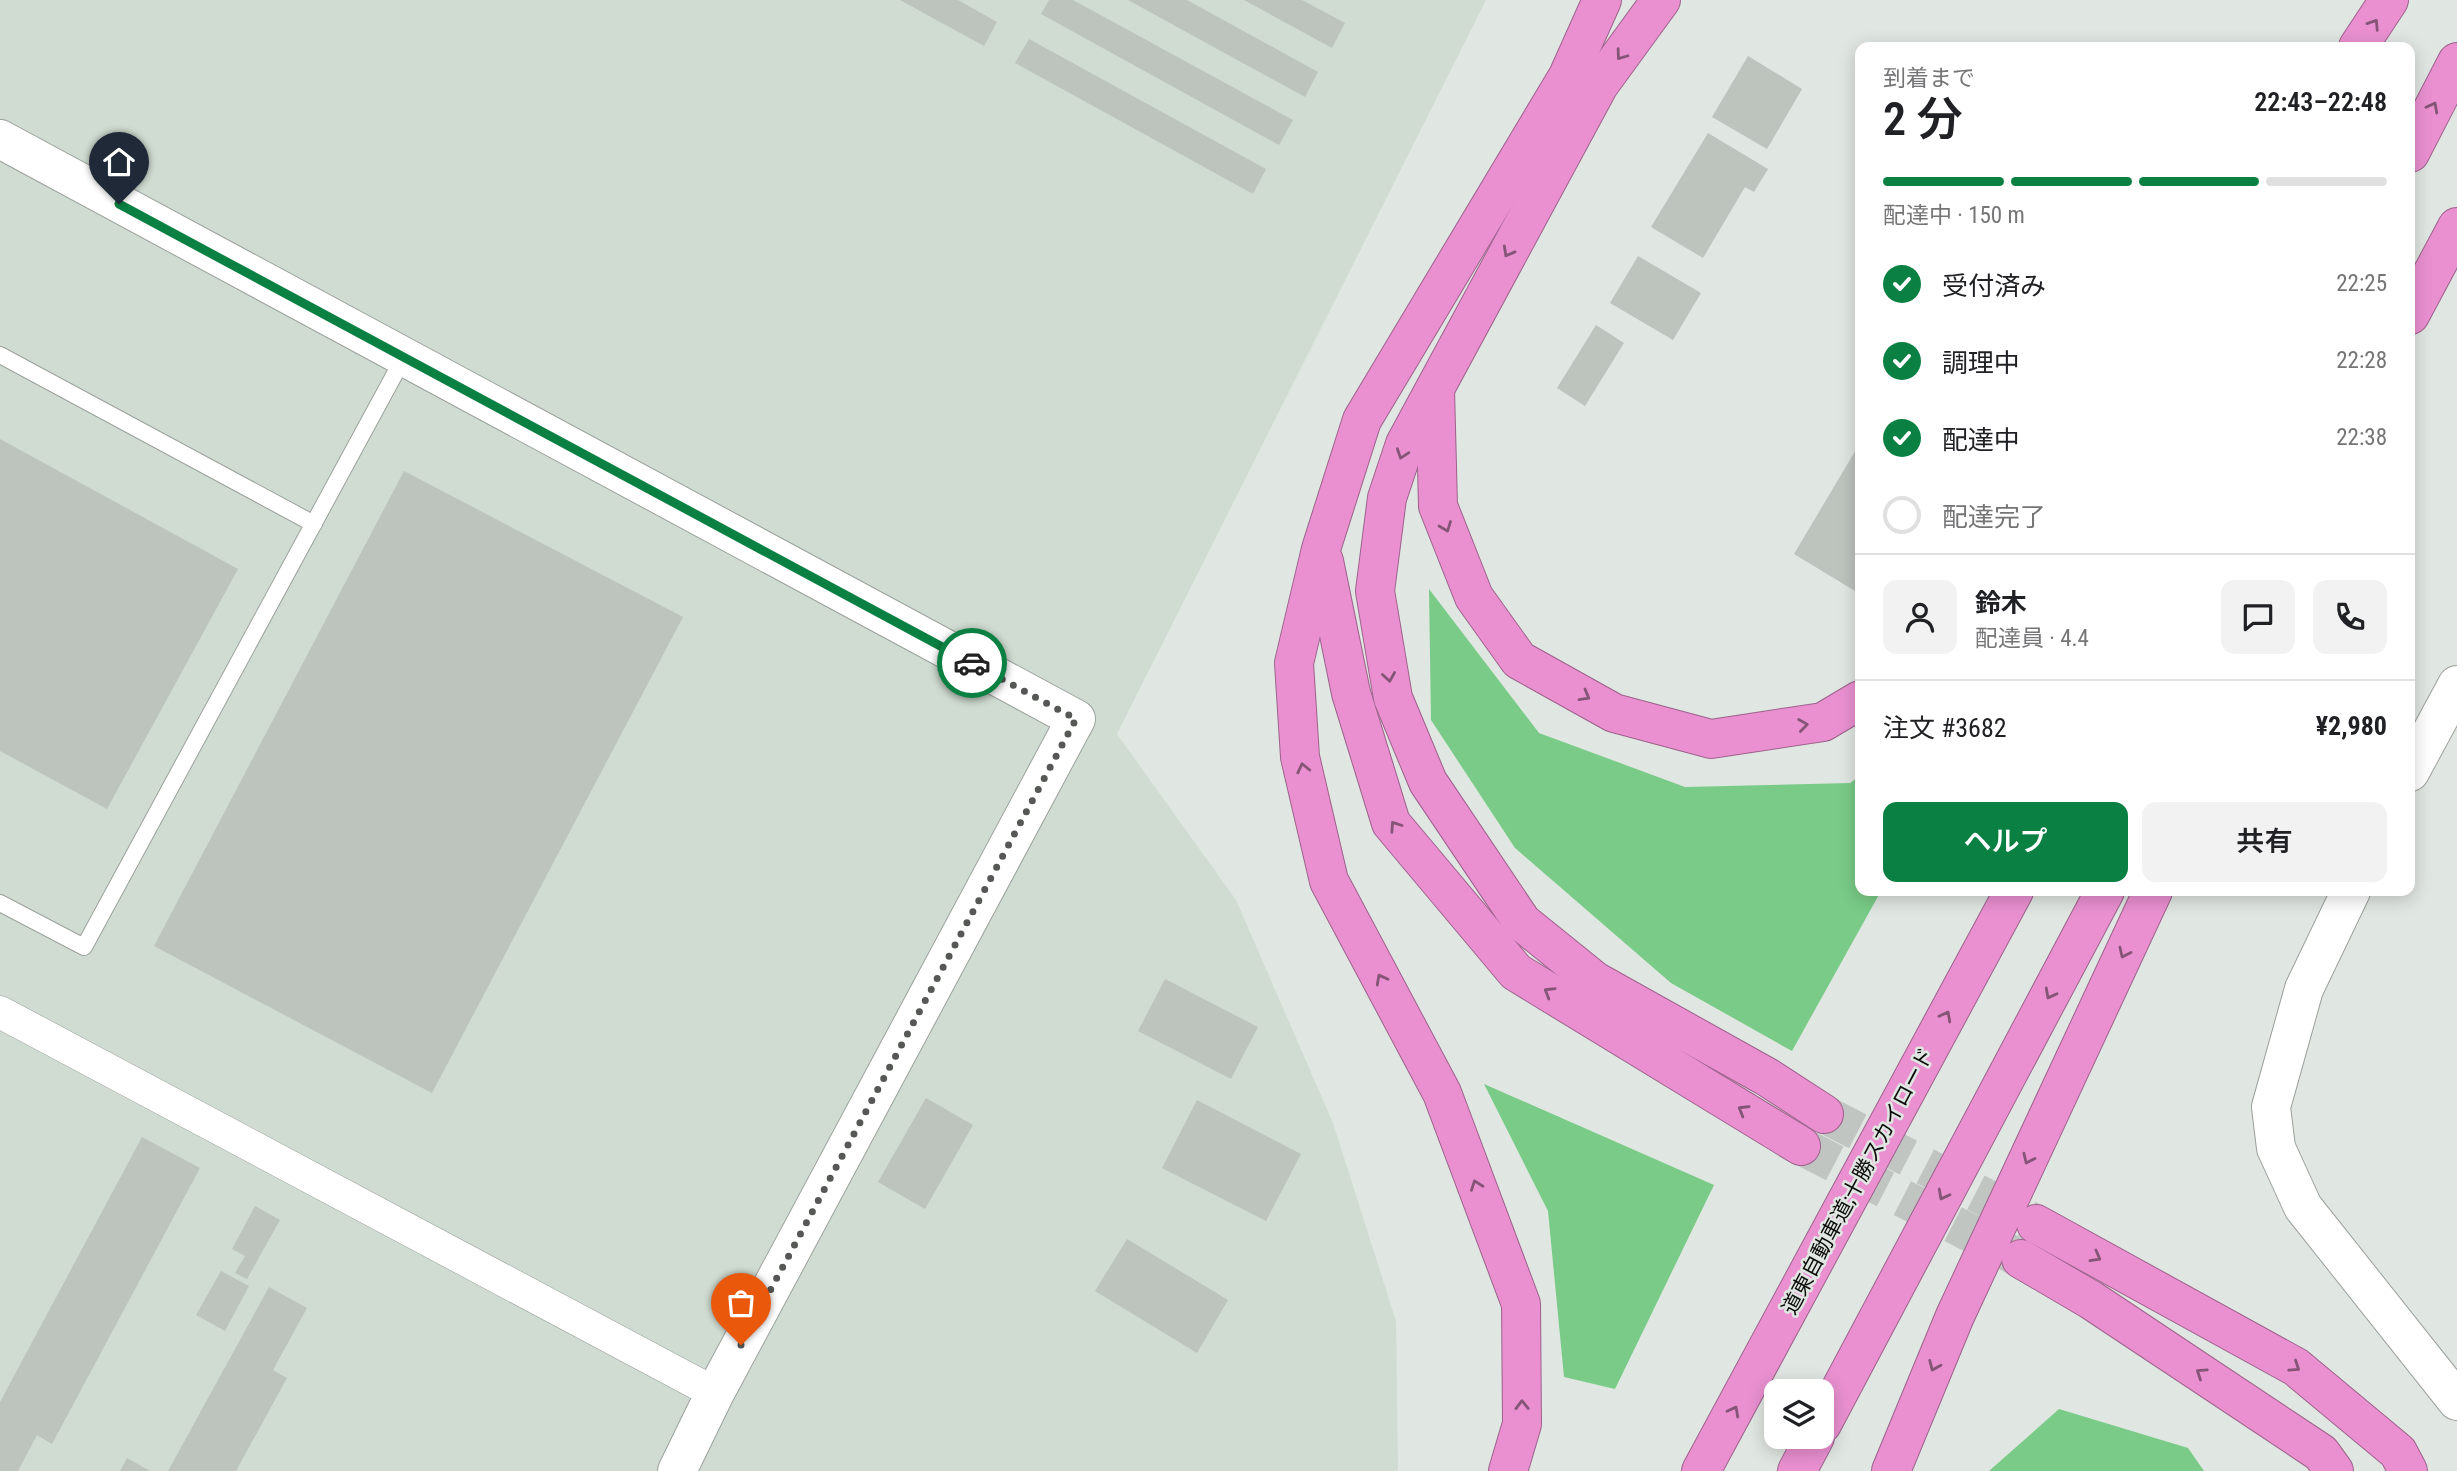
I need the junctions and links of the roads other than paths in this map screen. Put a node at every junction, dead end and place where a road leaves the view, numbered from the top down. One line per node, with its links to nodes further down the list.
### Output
1 (1602, 0): 15 (highway)
2 (1661, 0): 13 (highway, one-way to 13)
3 (2389, 0): 4 (highway, one-way to 3)
4 (2361, 42)
5 (2457, 62): 7 (highway, one-way to 5)
6 (0, 139): 12 (street)
7 (2415, 143)
8 (2451, 238): 9 (highway); 10 (highway)
9 (2415, 306)
10 (2415, 321)
11 (0, 355): 14 (lane)
12 (404, 357): 14 (lane); 29 (street)
13 (1435, 387): 17 (highway, one-way to 17); 25 (highway, one-way to 25)
14 (314, 524): 23 (lane)
15 (1321, 549): 26 (highway, one-way to 15); 34 (highway, one-way to 15)
16 (2457, 685): 18 (street)
17 (1855, 702)
18 (2415, 763)
19 (2011, 896): 35 (highway, 道東自動車道;十勝スカイロード, one-way to 19)
20 (2102, 896): 30 (highway, one-way to 30)
21 (2151, 896): 37 (highway, one-way to 37)
22 (2349, 896): 31 (street)
23 (0, 903)
24 (0, 1013): 29 (street)
25 (1824, 1114)
26 (1801, 1146)
27 (2036, 1224): 39 (highway, one-way to 39)
28 (2021, 1259): 38 (highway, one-way to 28)
29 (715, 1393): 33 (street)
30 (1834, 1401)
31 (2457, 1401)
32 (1809, 1449): 36 (highway)
33 (677, 1471)
34 (1508, 1471)
35 (1701, 1471)
36 (1797, 1471)
37 (1891, 1471)
38 (2334, 1471)
39 (2409, 1471)

